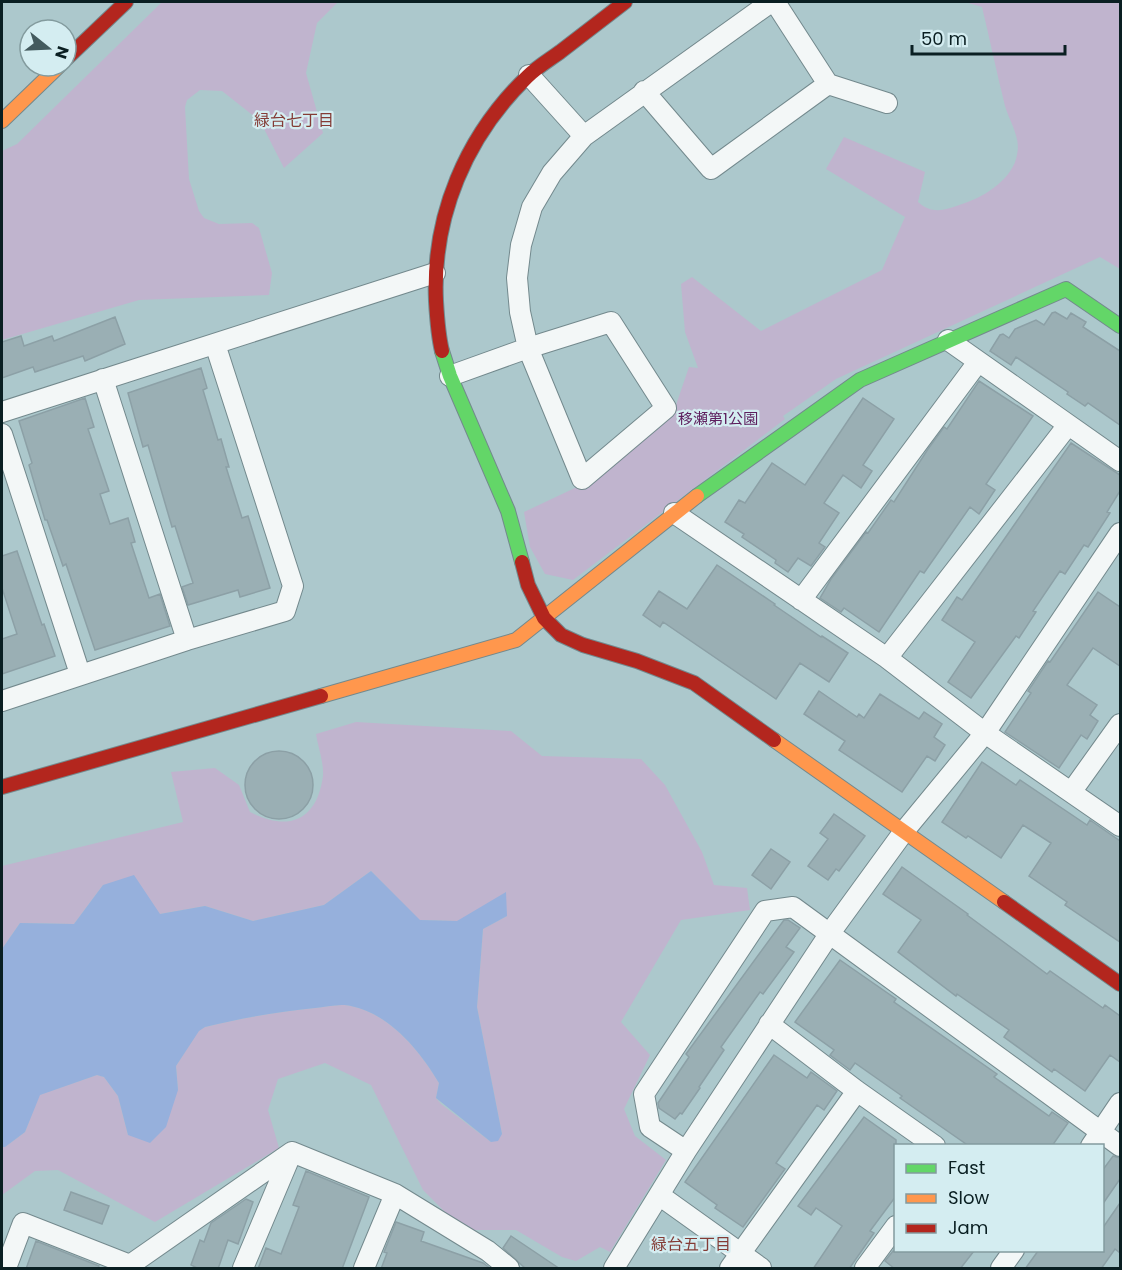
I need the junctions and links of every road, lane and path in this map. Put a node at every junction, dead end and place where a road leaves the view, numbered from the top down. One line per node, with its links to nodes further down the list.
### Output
1 (126, 2): 4 (street)
2 (625, 2): 5 (street)
3 (773, 2): 7 (street); 8 (street)
4 (78, 48)
5 (529, 75): 11 (street); 12 (street)
6 (47, 78): 10 (street)
7 (828, 84): 8 (street); 9 (street)
8 (644, 91): 11 (street)
9 (887, 103)
10 (2, 121)
11 (584, 136): 16 (street)
12 (435, 273): 15 (street); 18 (street)
13 (1120, 326): 14 (street)
14 (948, 340): 17 (street); 24 (street)
15 (214, 344): 19 (street); 28 (street)
16 (528, 348): 16 (street); 18 (street)
17 (978, 362): 21 (street); 26 (street)
18 (450, 376): 27 (street)
19 (103, 379): 20 (street); 28 (street)
20 (2, 412)
21 (1068, 425): 23 (street); 29 (street)
22 (2, 434): 30 (street)
23 (1120, 461)
24 (674, 513): 26 (street); 27 (street)
25 (1120, 533): 33 (street)
26 (801, 600): 29 (street)
27 (544, 618): 34 (street); 37 (street)
28 (187, 640): 30 (street)
29 (887, 658): 33 (street)
30 (80, 674): 31 (street)
31 (2, 700)
32 (1120, 723): 35 (street)
33 (985, 733): 35 (street); 37 (street)
34 (2, 788)
35 (1072, 791): 36 (street)
36 (1120, 826)
37 (905, 830): 38 (street); 39 (street)
38 (831, 933): 40 (street); 43 (street); 46 (street)
39 (1120, 984)
40 (769, 1024): 41 (street); 46 (street)
41 (857, 1090): 44 (street); 53 (street)
42 (1120, 1103): 43 (street)
43 (1096, 1139): 45 (street)
44 (932, 1144)
45 (1120, 1146)
46 (686, 1151): 49 (street)
47 (292, 1152): 48 (street); 54 (street); 56 (street)
48 (394, 1194): 52 (street); 57 (street)
49 (659, 1194): 53 (street); 59 (street)
50 (894, 1229): 61 (street)
51 (1013, 1252): 62 (street)
52 (484, 1260): 58 (street)
53 (735, 1261): 60 (street)
54 (129, 1267): 55 (street)
55 (6, 1269)
56 (243, 1269)
57 (364, 1269)
58 (509, 1269)
59 (614, 1269)
60 (761, 1269)
61 (865, 1269)
62 (1001, 1269)

